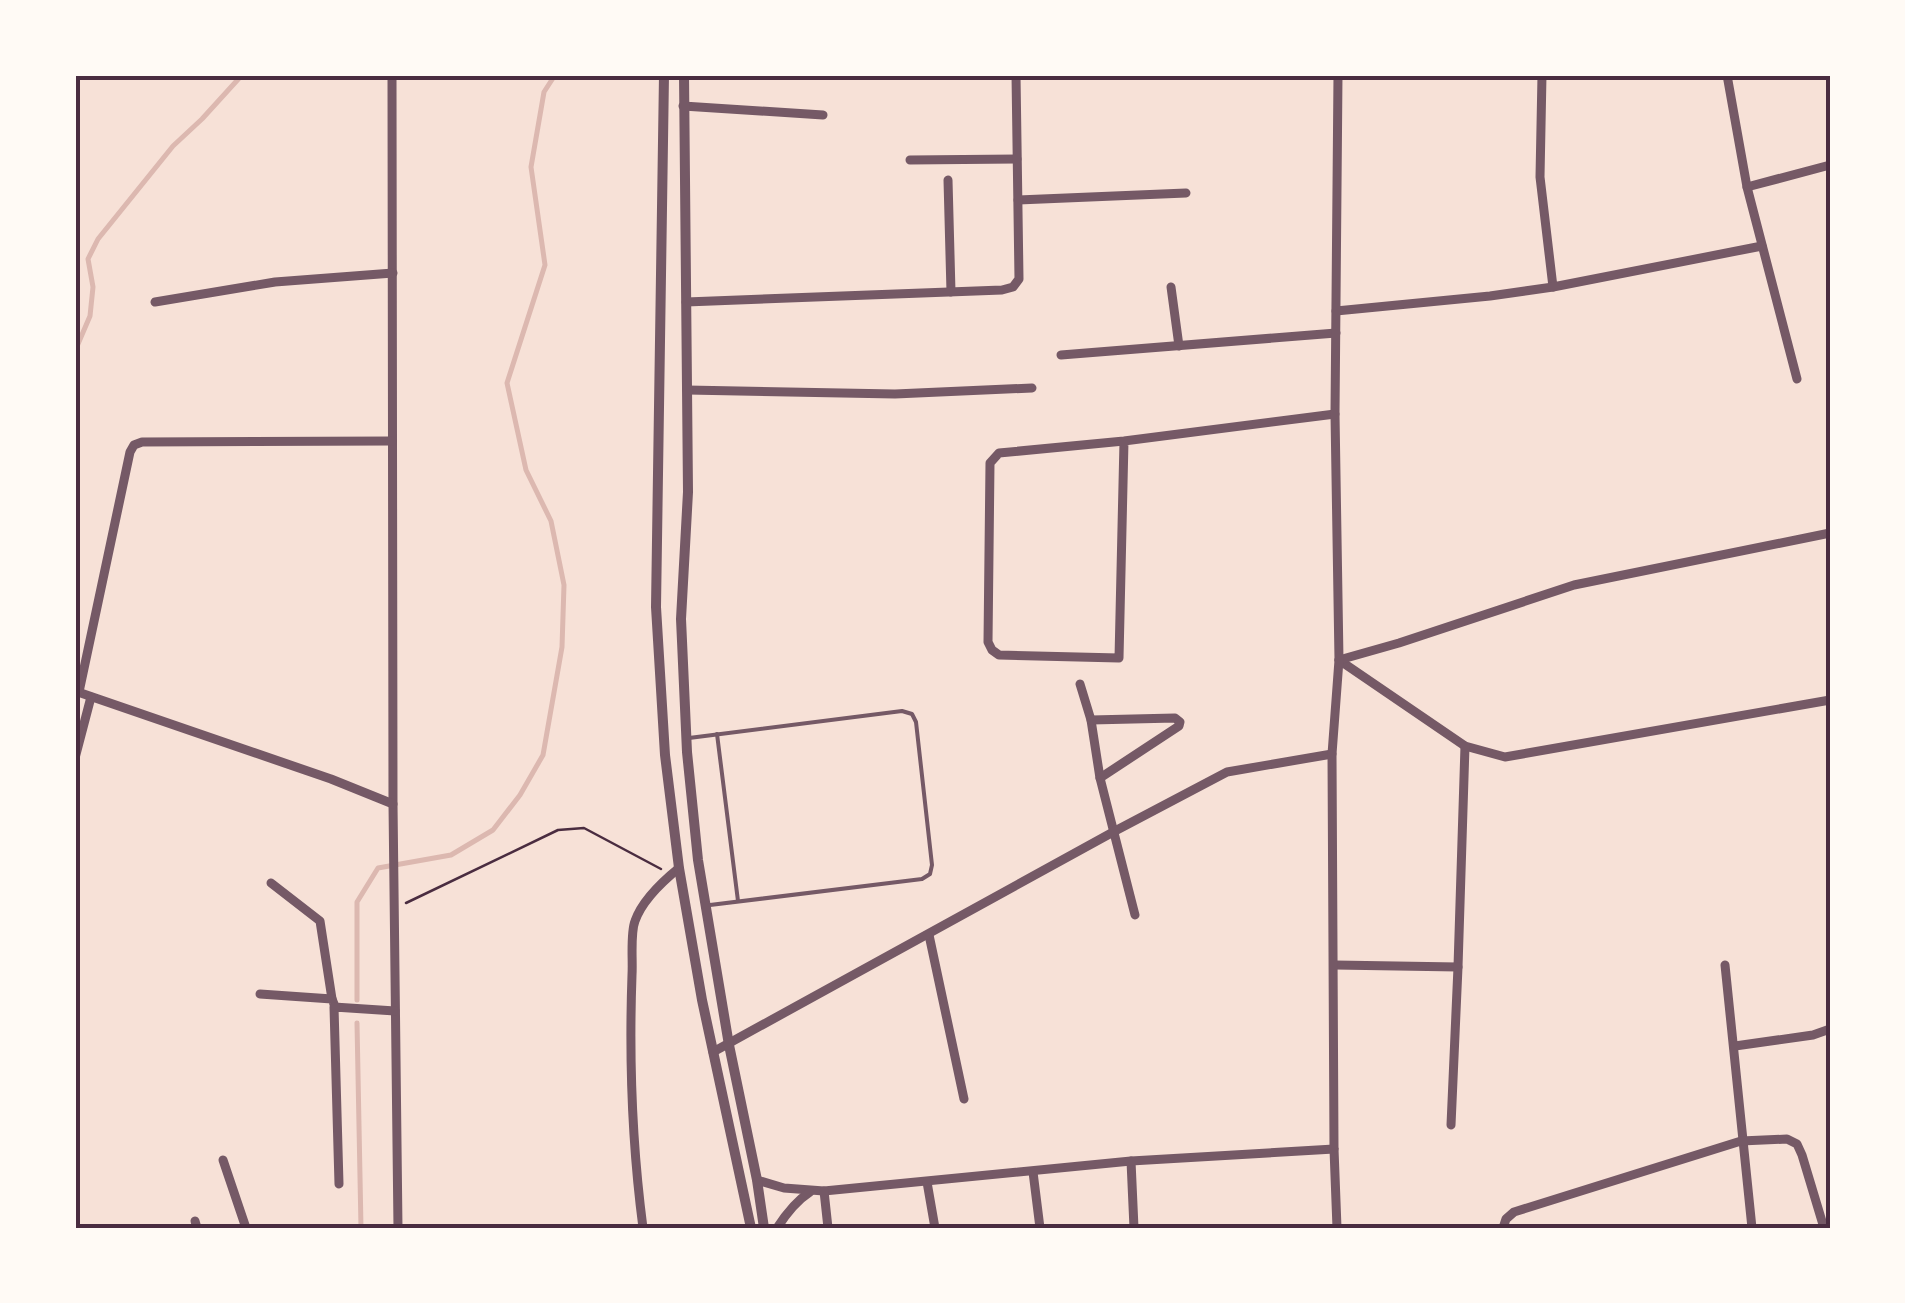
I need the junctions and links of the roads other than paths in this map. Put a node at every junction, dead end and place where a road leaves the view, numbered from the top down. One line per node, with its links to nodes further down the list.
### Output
1 (392, 75): 18 (street)
2 (664, 75): 49 (street)
3 (684, 75): 8 (street)
4 (1016, 75): 10 (street)
5 (1338, 75): 24 (street)
6 (1542, 75): 20 (street)
7 (1727, 75): 14 (street)
8 (683, 106): 9 (street); 23 (street)
9 (822, 114)
10 (1017, 159): 11 (street); 16 (street)
11 (910, 160)
12 (1830, 165): 14 (street)
13 (948, 180): 21 (street)
14 (1747, 187): 17 (street)
15 (1186, 193): 16 (street)
16 (1018, 200): 21 (street)
17 (1762, 246): 20 (street); 28 (street)
18 (393, 273): 22 (street); 33 (street)
19 (1171, 287): 26 (street)
20 (1554, 287): 24 (street)
21 (951, 292): 23 (street)
22 (155, 302)
23 (686, 302): 30 (street)
24 (1336, 311): 25 (street)
25 (1336, 333): 26 (street); 31 (street)
26 (1179, 346): 27 (street)
27 (1062, 355)
28 (1797, 379)
29 (1032, 388): 30 (street)
30 (687, 390): 42 (street)
31 (1335, 414): 32 (street); 35 (street)
32 (1124, 440): 32 (street)
33 (392, 441): 37 (street); 47 (street)
34 (1830, 533): 35 (street)
35 (1339, 660): 43 (street); 44 (street)
36 (1080, 684): 40 (street)
37 (77, 692): 38 (street)
38 (91, 697): 45 (street); 47 (street)
39 (1830, 700): 43 (street)
40 (1092, 720): 46 (street); 46 (street)
41 (717, 734): 42 (lane); 51 (lane); 51 (lane)
42 (686, 738): 52 (street)
43 (1465, 746): 57 (street)
44 (1332, 754): 48 (street); 55 (street)
45 (75, 758)
46 (1100, 778): 48 (street)
47 (393, 804): 60 (street)
48 (1115, 831): 53 (street); 54 (street)
49 (675, 872): 64 (street); 79 (street)
50 (272, 884): 59 (street)
51 (738, 902): 52 (lane)
52 (706, 905): 62 (street)
53 (1135, 915)
54 (929, 935): 62 (street); 65 (street)
55 (1334, 965): 57 (street); 68 (street)
56 (1725, 965): 63 (street)
57 (1458, 967): 66 (street)
58 (260, 994): 59 (street)
59 (333, 1003): 60 (street); 74 (street)
60 (396, 1011): 77 (street)
61 (1830, 1029): 63 (street)
62 (728, 1045): 64 (street); 72 (street)
63 (1735, 1046): 67 (street)
64 (713, 1052): 80 (street)
65 (964, 1099)
66 (1451, 1125)
67 (1742, 1141): 88 (street); 89 (street); 90 (street)
68 (1334, 1149): 70 (street); 87 (street)
69 (223, 1160): 78 (street)
70 (1131, 1161): 71 (street); 86 (street)
71 (1033, 1172): 73 (street); 85 (street)
72 (757, 1180): 75 (street); 81 (street)
73 (927, 1182): 76 (street); 84 (street)
74 (339, 1184)
75 (812, 1191): 76 (street); 82 (street)
76 (824, 1191): 83 (street)
77 (394, 1226)
78 (246, 1228)
79 (643, 1228)
80 (750, 1228)
81 (764, 1228)
82 (778, 1228)
83 (828, 1228)
84 (935, 1228)
85 (1040, 1228)
86 (1134, 1228)
87 (1337, 1228)
88 (1503, 1228)
89 (1752, 1228)
90 (1824, 1228)

